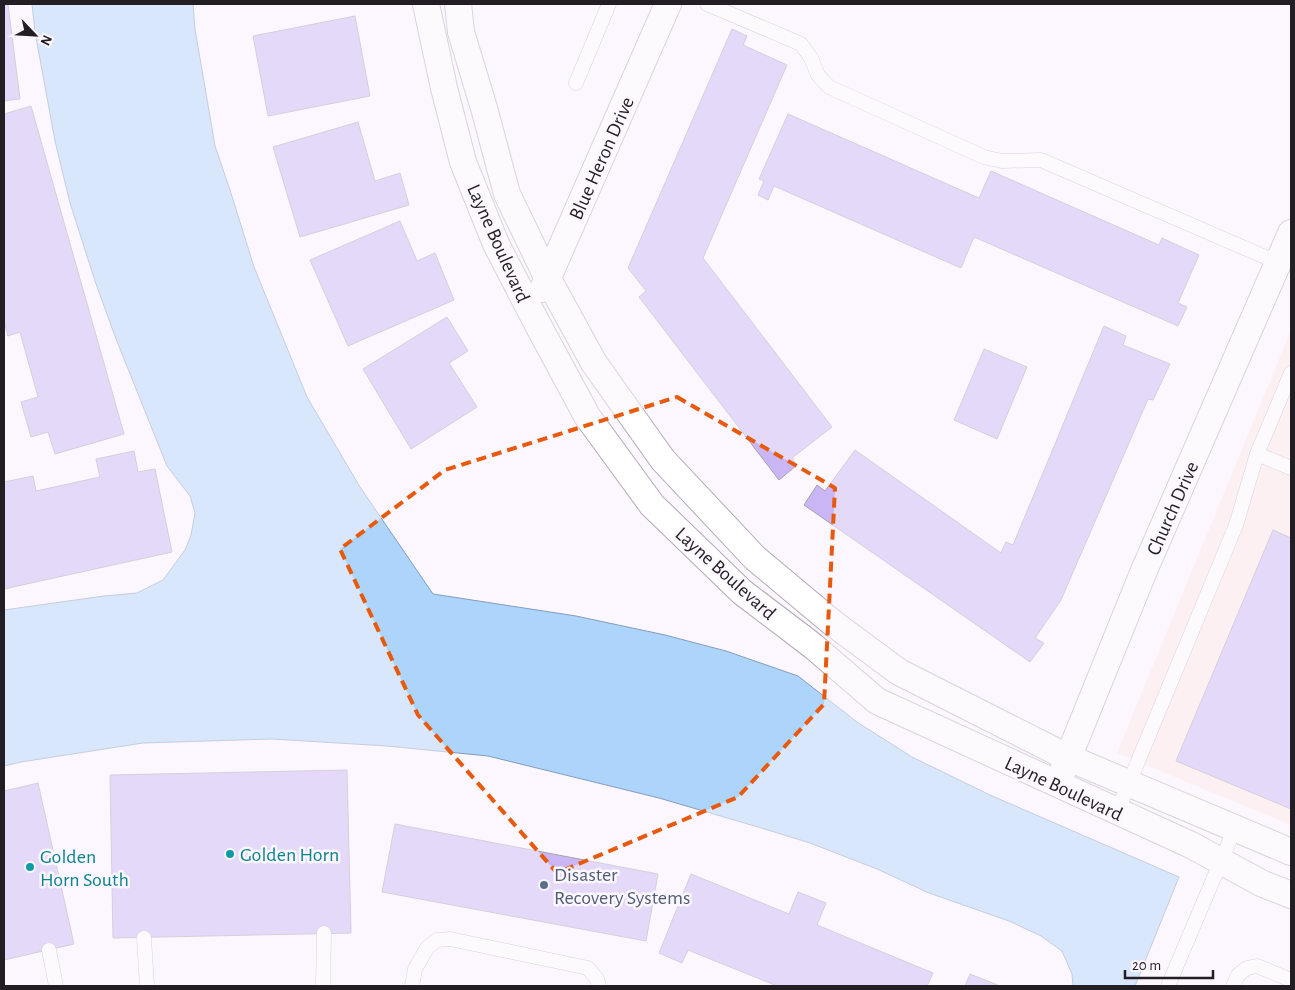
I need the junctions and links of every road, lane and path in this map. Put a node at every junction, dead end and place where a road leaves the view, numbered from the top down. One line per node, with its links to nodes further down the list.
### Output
1 (426, 4): 10 (street, Layne Boulevard)
2 (458, 4): 9 (street, Layne Boulevard)
3 (609, 4): 6 (lane)
4 (668, 4): 9 (street, Blue Heron Drive)
5 (707, 4): 8 (lane)
6 (576, 83)
7 (1291, 233): 8 (street, Church Drive)
8 (1279, 263): 16 (street, Church Drive)
9 (548, 280): 10 (street, Blue Heron Drive); 14 (street, Layne Boulevard)
10 (530, 312): 15 (street, Layne Boulevard)
11 (1291, 373): 12 (lane)
12 (1257, 454): 13 (lane); 17 (lane)
13 (1291, 468)
14 (834, 624): 15 (street); 16 (street, Layne Boulevard)
15 (812, 646): 18 (street, Layne Boulevard)
16 (1069, 758): 17 (street, Layne Boulevard); 18 (street, Church Drive)
17 (1129, 784): 19 (lane); 20 (street, Layne Boulevard)
18 (1057, 785): 19 (street, Layne Boulevard)
19 (1117, 812): 22 (street, Layne Boulevard)
20 (1234, 828): 21 (street, Layne Boulevard); 22 (lane)
21 (1291, 852)
22 (1220, 862): 23 (street, Layne Boulevard); 33 (lane)
23 (1291, 896)
24 (324, 933): 30 (lane)
25 (144, 938): 29 (lane)
26 (49, 950): 28 (lane)
27 (1291, 980): 34 (lane)
28 (56, 986)
29 (147, 986)
30 (323, 986)
31 (412, 986): 32 (lane)
32 (599, 986)
33 (1168, 986)
34 (1234, 986)

